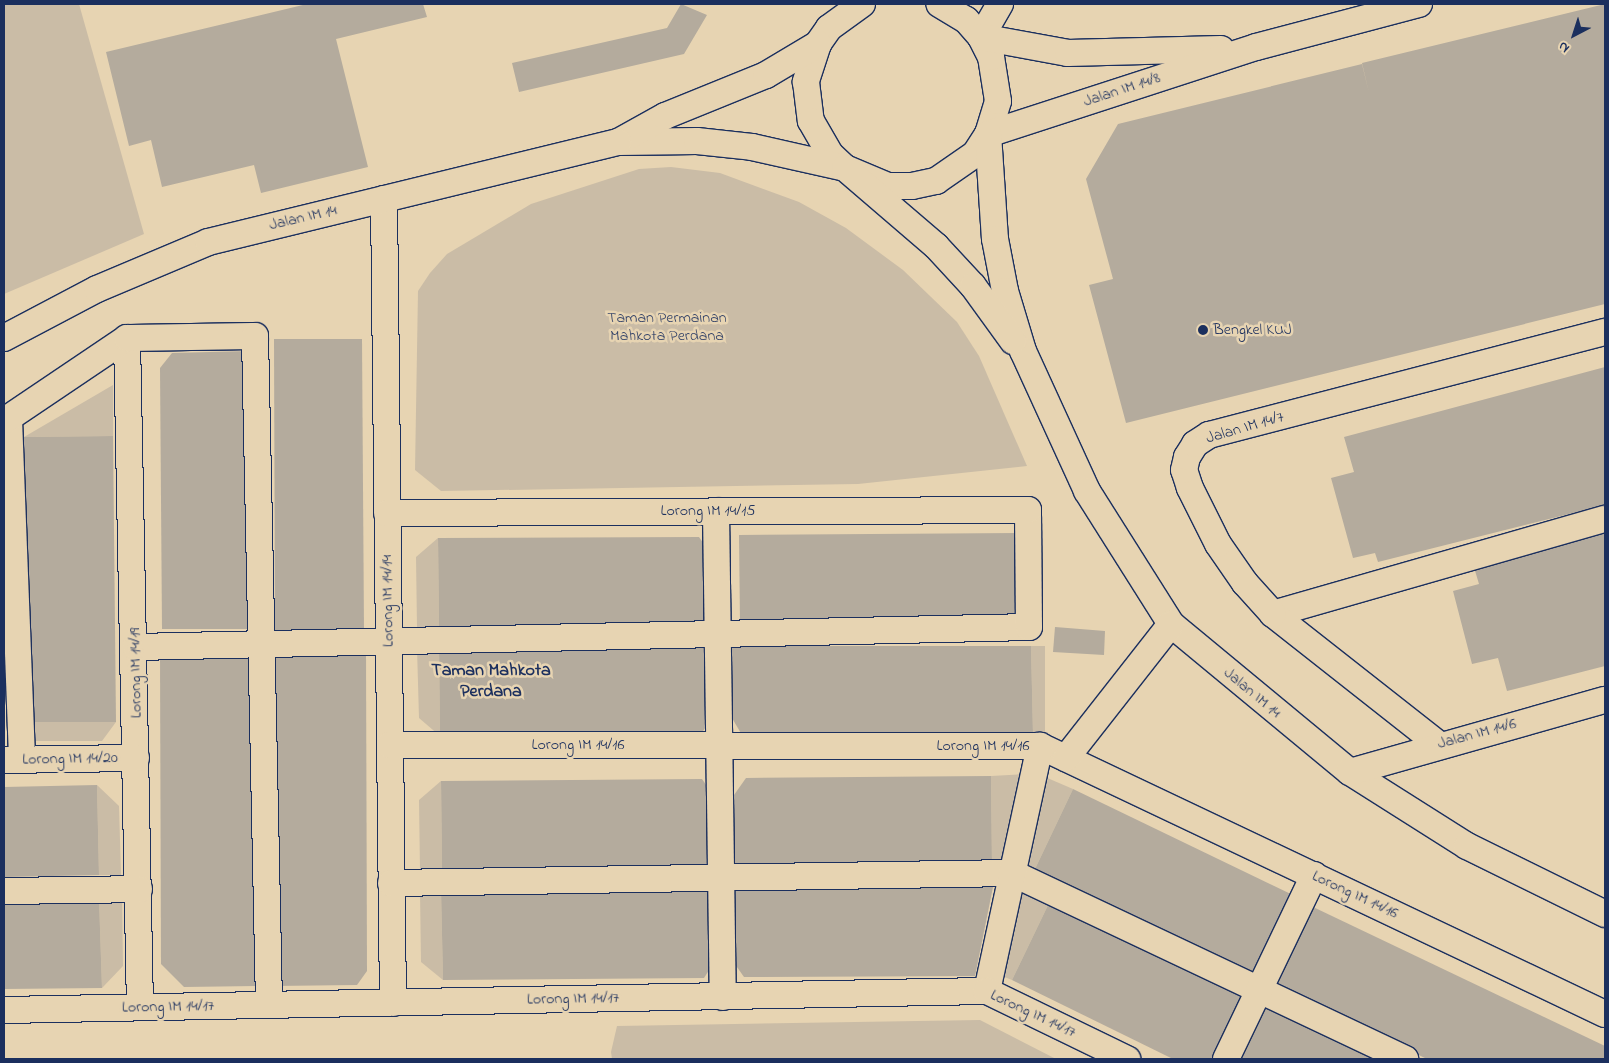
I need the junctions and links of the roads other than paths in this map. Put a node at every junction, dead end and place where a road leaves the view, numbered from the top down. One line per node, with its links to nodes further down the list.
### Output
1 (838, 4): 6 (street)
2 (862, 4): 6 (street)
3 (1000, 4): 7 (street)
4 (1419, 4): 8 (street, Jalan IM 14/8)
5 (945, 5): 7 (street)
6 (824, 36): 10 (street); 11 (street)
7 (981, 37): 8 (street, Jalan IM 14/8); 9 (street)
8 (1256, 47): 9 (street, Jalan IM 14/8)
9 (988, 134): 11 (street); 16 (street)
10 (618, 142): 11 (street); 12 (street, Jalan IM 14)
11 (845, 168): 16 (street)
12 (384, 198): 14 (street, Jalan IM 14); 19 (street, Lorong IM 14/14)
13 (1605, 332): 21 (street, Jalan IM 14/7)
14 (4, 338)
15 (128, 338): 17 (street); 25 (street); 26 (street, Lorong IM 14/19)
16 (1023, 351): 22 (street, Jalan IM 14)
17 (6, 420): 34 (street)
18 (716, 511): 19 (street, Lorong IM 14/15); 23 (street); 23 (street, Lorong IM 14/15)
19 (387, 513): 24 (street, Lorong IM 14/14)
20 (1605, 519): 21 (street)
21 (1273, 614): 28 (street, Jalan IM 14/7)
22 (1171, 624): 33 (street); 35 (street, Jalan IM 14)
23 (718, 633): 24 (street); 30 (street)
24 (389, 640): 25 (street); 29 (street, Lorong IM 14/14)
25 (264, 644): 26 (street); 47 (street)
26 (136, 647): 32 (street, Lorong IM 14/19)
27 (1605, 700): 28 (street, Jalan IM 14/6)
28 (1438, 744): 35 (street, Jalan IM 14/6)
29 (390, 745): 30 (street, Lorong IM 14/16); 39 (street, Lorong IM 14/14)
30 (719, 746): 31 (street, Lorong IM 14/16); 38 (street)
31 (1040, 746): 33 (street, Lorong IM 14/16); 36 (street)
32 (136, 758): 34 (street, Lorong IM 14/20); 40 (street, Lorong IM 14/19)
33 (1066, 758): 37 (street, Lorong IM 14/16)
34 (13, 760)
35 (1350, 772): 42 (street, Jalan IM 14)
36 (1012, 873): 38 (street); 43 (street); 44 (street)
37 (1314, 875): 44 (street); 50 (street, Lorong IM 14/16)
38 (721, 878): 39 (street); 45 (street)
39 (391, 883): 46 (street, Lorong IM 14/14)
40 (139, 889): 41 (street); 48 (street, Lorong IM 14/19)
41 (4, 891)
42 (1605, 914)
43 (987, 990): 45 (street, Lorong IM 14/17); 51 (street, Lorong IM 14/17)
44 (1259, 990): 52 (street); 53 (street)
45 (723, 997): 46 (street, Lorong IM 14/17)
46 (393, 1003): 47 (street, Lorong IM 14/17)
47 (269, 1005): 48 (street, Lorong IM 14/17)
48 (140, 1007): 49 (street, Lorong IM 14/17)
49 (4, 1010)
50 (1605, 1014)
51 (1127, 1059)
52 (1226, 1059)
53 (1405, 1059)

